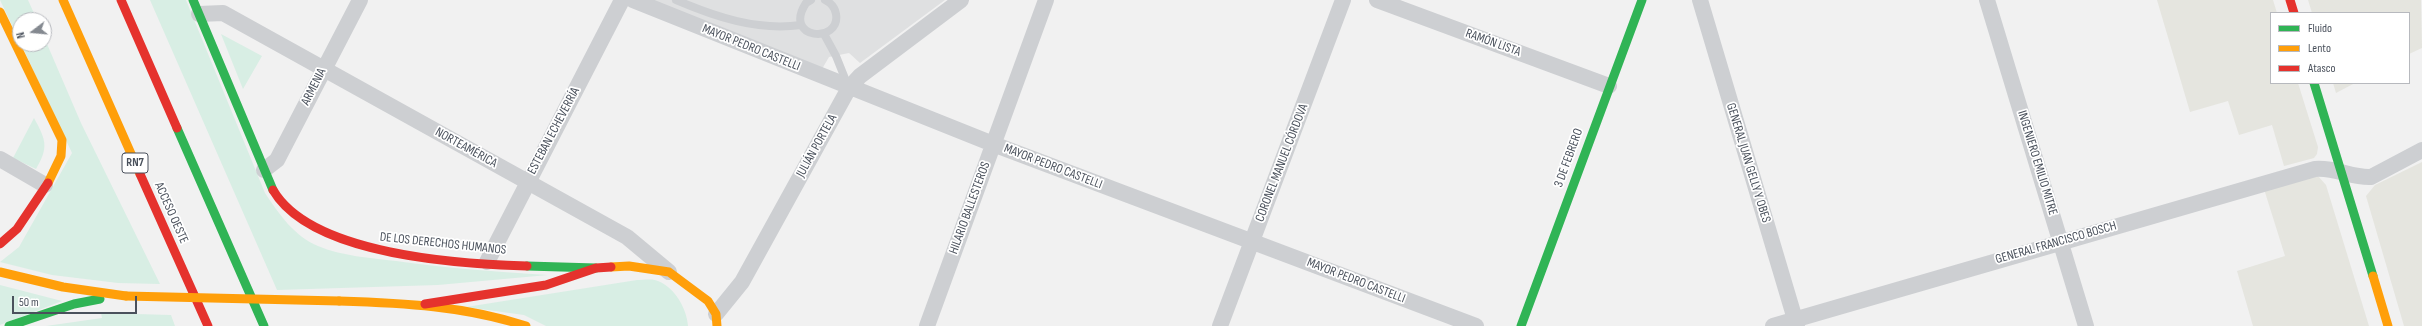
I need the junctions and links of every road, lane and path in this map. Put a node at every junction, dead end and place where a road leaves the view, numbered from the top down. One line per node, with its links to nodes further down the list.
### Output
1 (58, 0): 21 (main road)
2 (62, 0): 21 (main road, ACCESO OESTE / RN7)
3 (121, 0): 48 (main road)
4 (360, 0): 24 (street, ARMENIA)
5 (622, 0): 33 (street, ESTEBAN ECHEVERRÍA)
6 (633, 0): 27 (street, MAYOR PEDRO CASTELLI)
7 (676, 0): 22 (lane)
8 (811, 0): 22 (lane)
9 (825, 0): 23 (lane)
10 (961, 0): 27 (street, JULIÁN PORTELA)
11 (1046, 0): 28 (street, HILARIO BALLESTEROS)
12 (1343, 0): 36 (street, CORONEL MANUEL CÓRDOVA)
13 (1377, 0): 26 (street, RAMÓN LISTA)
14 (1642, 0): 26 (main road, 3 DE FEBRERO)
15 (1700, 0): 45 (street, GENERAL JUAN GELLY Y OBES)
16 (1987, 0): 35 (street, INGENIERO EMILIO MITRE)
17 (2290, 0): 19 (main road)
18 (196, 7): 24 (street, NORTEAMÉRICA); 31 (main road, DE LOS DERECHOS HUMANOS)
19 (2294, 12)
20 (1, 20): 34 (main road)
21 (72, 22): 47 (main road, ACCESO OESTE / RN7)
22 (801, 25): 23 (lane)
23 (824, 34): 27 (lane)
24 (323, 68): 31 (street, ARMENIA); 33 (street, NORTEAMÉRICA)
25 (2314, 84): 32 (main road)
26 (1609, 86): 53 (main road, 3 DE FEBRERO)
27 (849, 88): 28 (street, MAYOR PEDRO CASTELLI); 44 (street, JULIÁN PORTELA)
28 (994, 144): 36 (street, MAYOR PEDRO CASTELLI); 50 (street, HILARIO BALLESTEROS)
29 (2422, 150): 32 (street, GENERAL FRANCISCO BOSCH)
30 (0, 159): 34 (street)
31 (264, 170): 38 (main road, DE LOS DERECHOS HUMANOS)
32 (2340, 171): 35 (street, GENERAL FRANCISCO BOSCH); 56 (main road)
33 (528, 181): 38 (street, ESTEBAN ECHEVERRÍA); 41 (street, NORTEAMÉRICA)
34 (45, 185): 37 (main road)
35 (2061, 241): 45 (street, GENERAL FRANCISCO BOSCH); 55 (street, INGENIERO EMILIO MITRE)
36 (1252, 242): 51 (street, CORONEL MANUEL CÓRDOVA); 52 (street, MAYOR PEDRO CASTELLI)
37 (0, 244)
38 (487, 262): 39 (main road, DE LOS DERECHOS HUMANOS)
39 (596, 268): 41 (main road); 43 (main road)
40 (0, 272): 42 (main road)
41 (669, 272): 44 (main road, NORTEAMÉRICA)
42 (122, 296): 43 (main road, bridge); 46 (main road)
43 (425, 304): 49 (main road)
44 (716, 320)
45 (1796, 323): 54 (street, GENERAL FRANCISCO BOSCH)
46 (9, 326)
47 (208, 326)
48 (264, 326)
49 (526, 326)
50 (927, 326)
51 (1220, 326)
52 (1476, 326)
53 (1521, 326)
54 (1773, 326)
55 (2086, 326)
56 (2388, 326)

